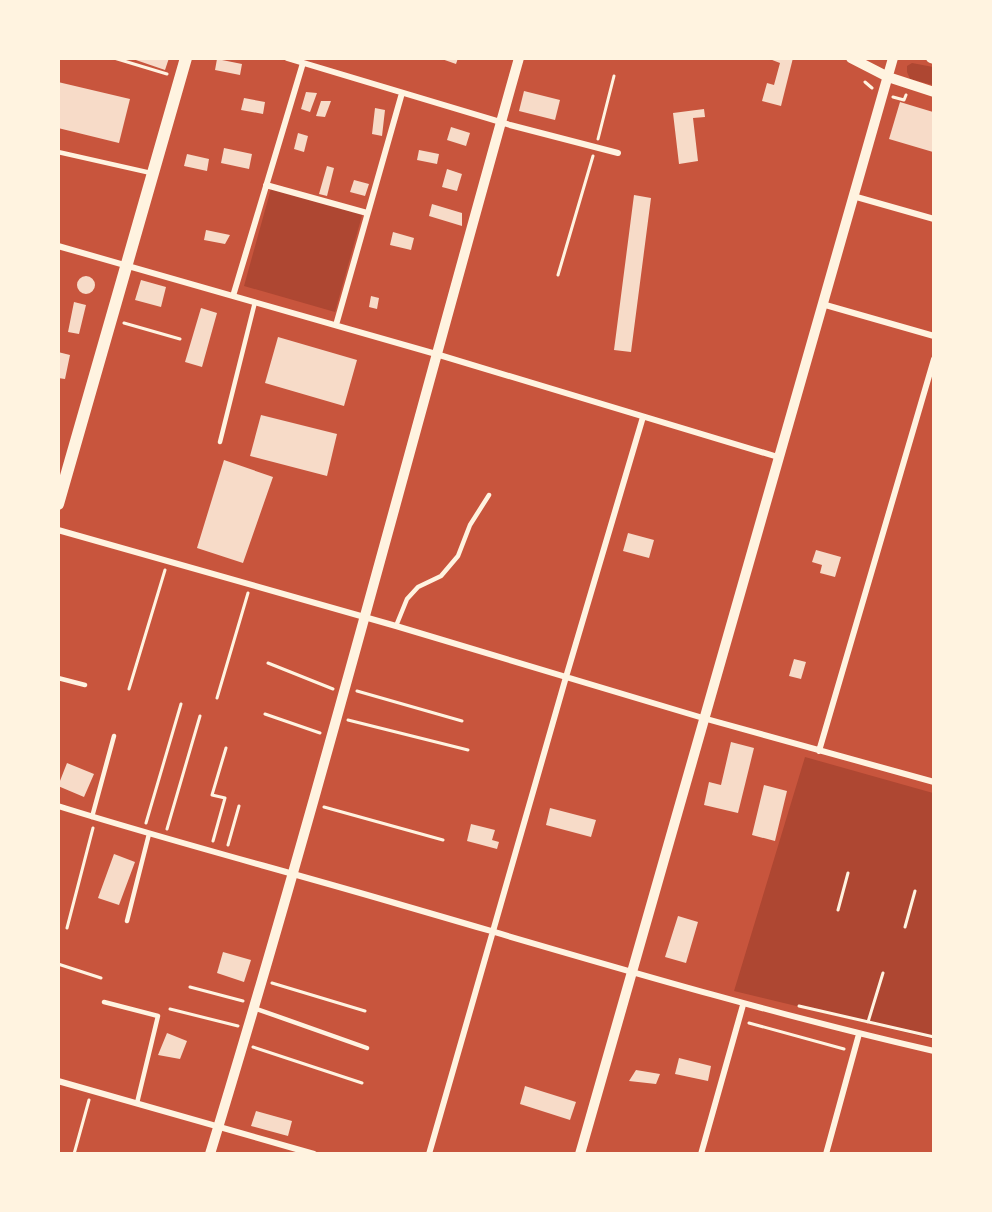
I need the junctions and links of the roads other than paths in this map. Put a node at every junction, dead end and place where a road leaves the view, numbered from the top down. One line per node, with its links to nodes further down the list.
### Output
1 (186, 58): 13 (main road)
2 (287, 58): 6 (street)
3 (519, 58): 10 (street)
4 (851, 58): 7 (street)
5 (893, 58): 7 (street)
6 (303, 63): 9 (street); 14 (street)
7 (888, 77): 8 (street); 15 (street)
8 (933, 92)
9 (402, 93): 10 (street); 16 (street)
10 (501, 122): 12 (street); 25 (street)
11 (58, 152): 13 (lane)
12 (618, 153)
13 (153, 173): 19 (main road)
14 (266, 185): 16 (street); 20 (street)
15 (853, 196): 17 (street); 22 (street)
16 (367, 213): 23 (street)
17 (933, 219)
18 (58, 246): 19 (street)
19 (128, 265): 20 (street); 31 (main road)
20 (233, 296): 21 (street)
21 (255, 302): 23 (street); 28 (lane)
22 (822, 303): 24 (street); 29 (street)
23 (336, 325): 25 (street)
24 (933, 336)
25 (436, 354): 27 (street); 33 (street)
26 (933, 359): 40 (street)
27 (643, 417): 29 (street); 35 (street)
28 (220, 442)
29 (778, 457): 38 (street)
30 (489, 495): 34 (lane)
31 (58, 504)
32 (58, 531): 33 (street)
33 (365, 618): 34 (street); 45 (street)
34 (396, 626): 35 (street)
35 (566, 677): 38 (street); 47 (street)
36 (58, 678): 37 (lane)
37 (85, 685)
38 (703, 718): 40 (street); 48 (street)
39 (114, 736): 43 (lane)
40 (819, 751): 41 (street)
41 (933, 782)
42 (58, 806): 43 (street)
43 (94, 817): 44 (street)
44 (146, 833): 45 (street); 46 (lane)
45 (293, 873): 47 (street); 51 (street)
46 (127, 921)
47 (494, 932): 48 (street); 60 (street)
48 (630, 972): 50 (street); 61 (street)
49 (104, 1002): 56 (lane)
50 (743, 1005): 52 (street); 62 (street)
51 (254, 1006): 53 (lane); 57 (street)
52 (859, 1034): 54 (street); 63 (street)
53 (367, 1048)
54 (933, 1051)
55 (58, 1081): 56 (street)
56 (137, 1103): 57 (street)
57 (219, 1126): 58 (street); 59 (street)
58 (210, 1154)
59 (314, 1154)
60 (429, 1154)
61 (580, 1154)
62 (701, 1154)
63 (826, 1154)

